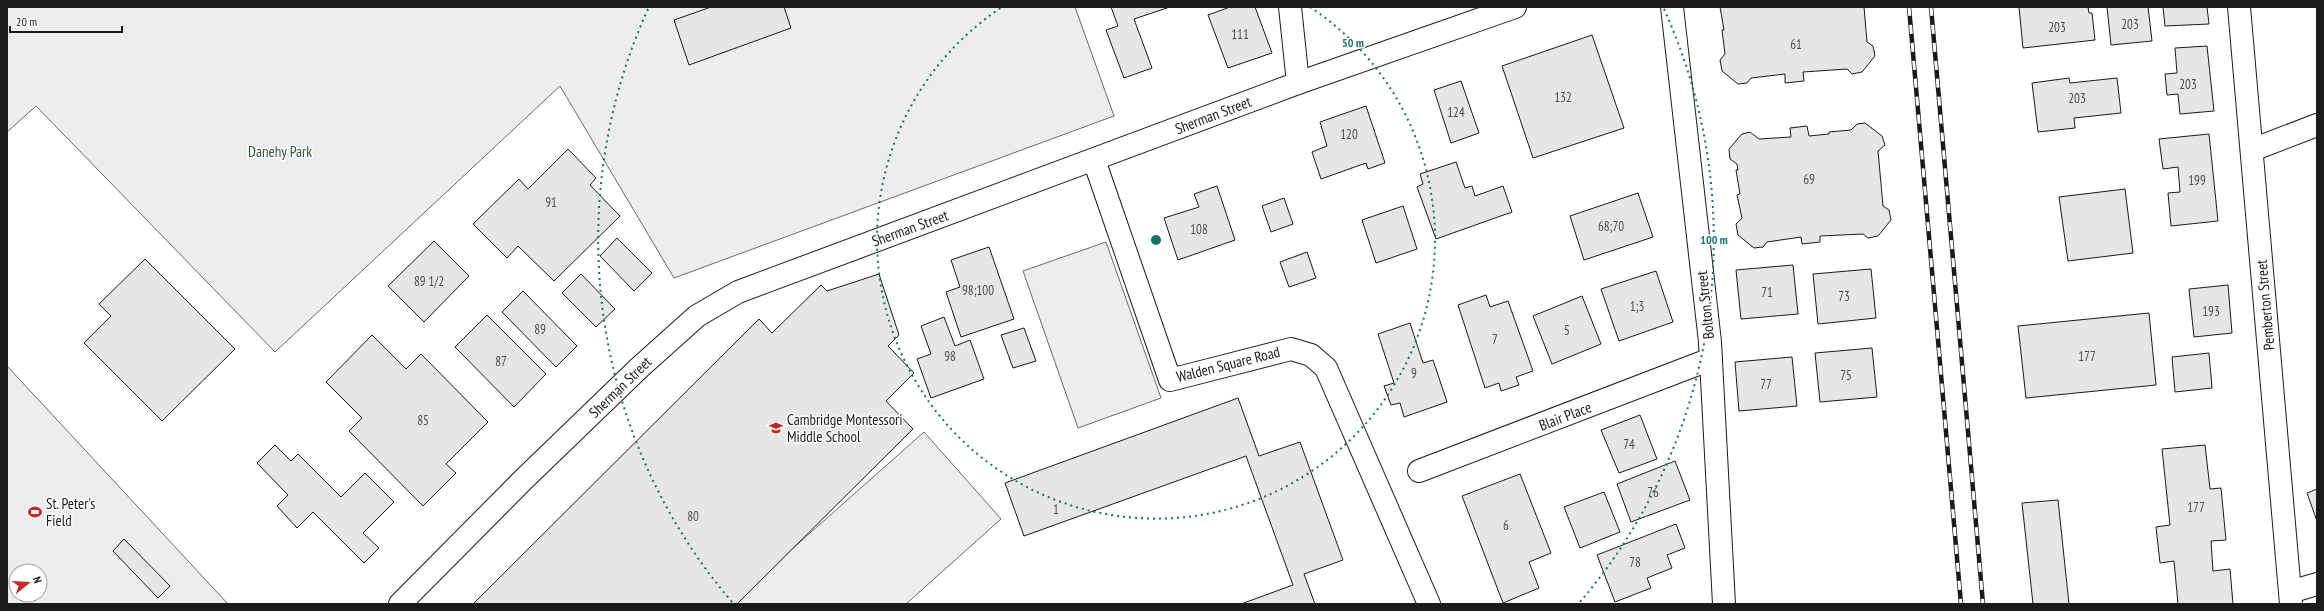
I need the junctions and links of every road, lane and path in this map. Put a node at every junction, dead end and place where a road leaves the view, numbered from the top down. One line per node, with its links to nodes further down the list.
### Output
1 (1290, 7): 5 (street)
2 (1515, 7): 5 (street, Sherman Street)
3 (1672, 7): 9 (street, Bolton Street)
4 (2239, 7): 7 (street, Pemberton Street)
5 (1298, 83): 8 (street, Sherman Street)
6 (2317, 125): 7 (street)
7 (2252, 150): 12 (street, Pemberton Street)
8 (1094, 160): 13 (street, Sherman Street); 14 (street, Walden Square Road)
9 (1711, 360): 10 (street, Blair Place); 15 (street, Bolton Street)
10 (1419, 471)
11 (2317, 584): 12 (street)
12 (2291, 598)
13 (400, 604)
14 (1429, 604)
15 (1724, 604)

